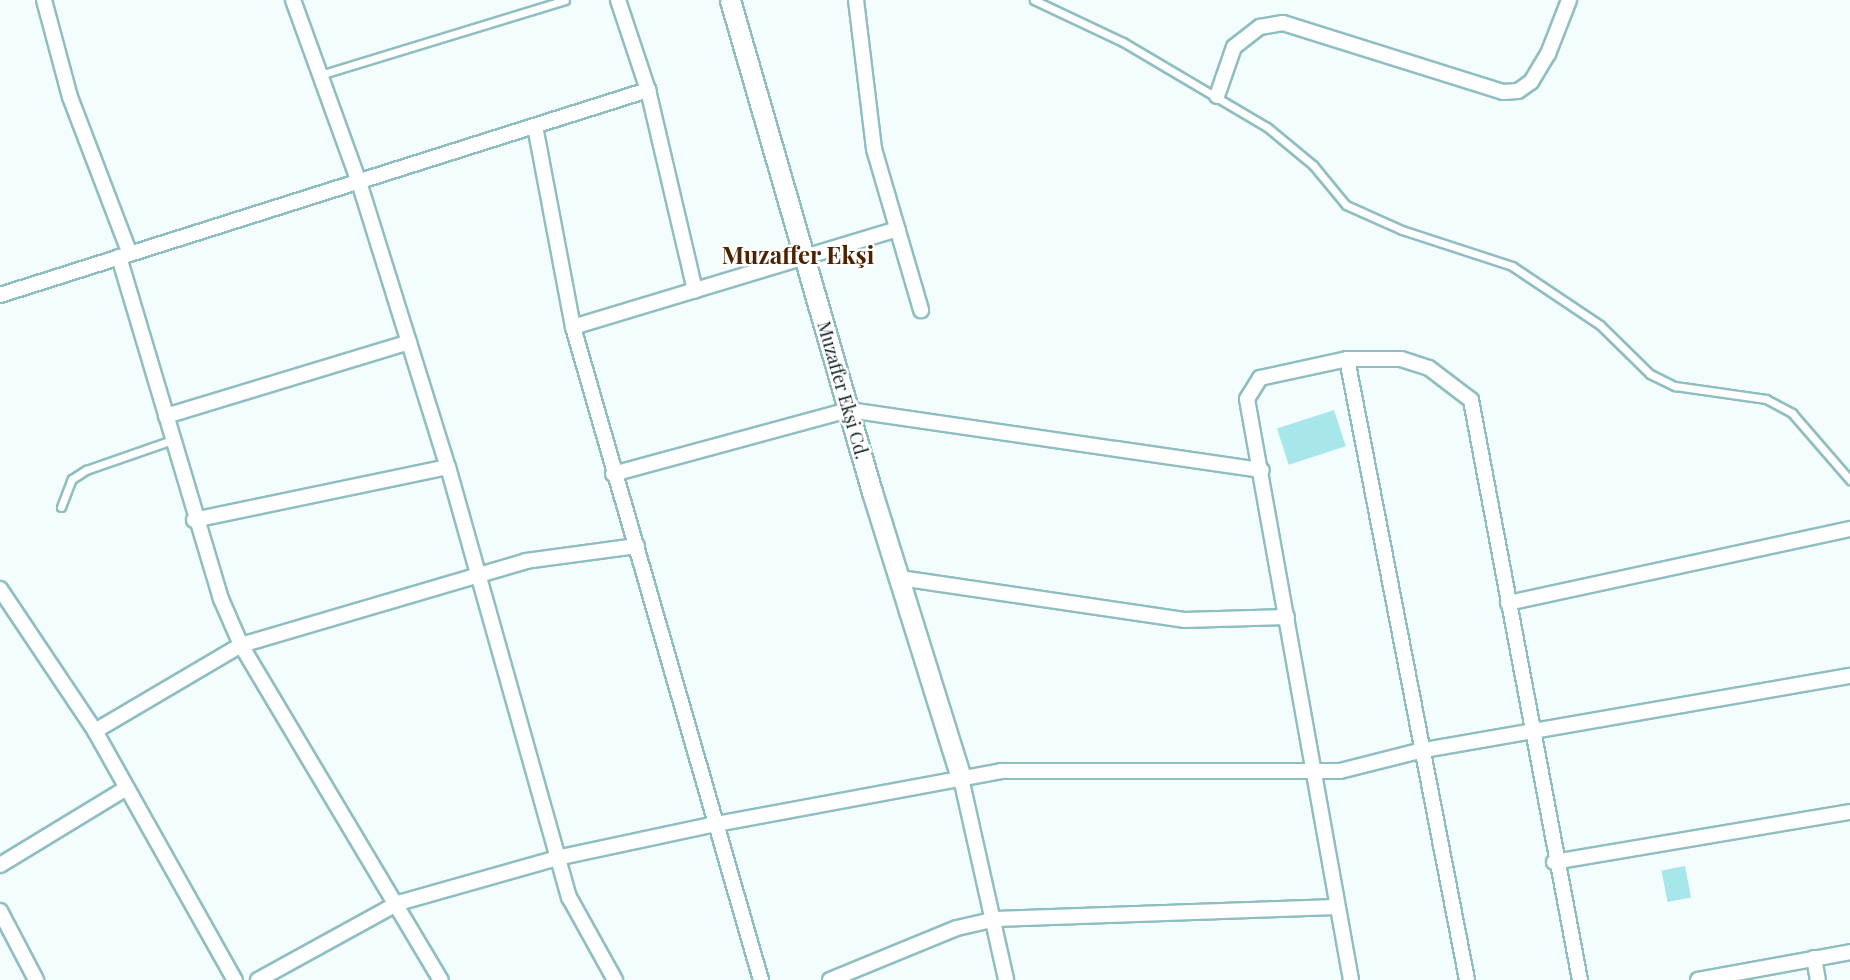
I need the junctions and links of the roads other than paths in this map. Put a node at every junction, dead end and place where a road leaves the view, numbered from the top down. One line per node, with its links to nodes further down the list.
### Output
1 (44, 0): 15 (street)
2 (293, 0): 9 (street)
3 (565, 0): 9 (lane)
4 (618, 0): 10 (street)
5 (730, 0): 16 (street, Muzaffer Ekşi Cd.)
6 (856, 0): 14 (street)
7 (1034, 0): 11 (lane)
8 (1569, 0): 11 (street)
9 (319, 75): 13 (street)
10 (648, 90): 12 (street); 17 (street)
11 (1217, 96): 29 (lane)
12 (535, 126): 13 (street); 20 (street)
13 (359, 181): 15 (street); 21 (street)
14 (898, 229): 16 (street); 19 (street)
15 (125, 255): 18 (street); 24 (street)
16 (806, 257): 17 (street); 23 (street, Muzaffer Ekşi Cd.)
17 (695, 291): 20 (street)
18 (0, 295)
19 (921, 310)
20 (573, 327): 28 (street)
21 (409, 342): 24 (street); 26 (street)
22 (1347, 359): 27 (street); 37 (street); 43 (street)
23 (849, 410): 27 (street); 28 (street); 35 (street, Muzaffer Ekşi Cd.)
24 (166, 416): 25 (street)
25 (172, 440): 30 (lane); 31 (street)
26 (448, 467): 31 (street); 34 (street)
27 (1262, 470): 38 (street)
28 (613, 474): 33 (street)
29 (1850, 480)
30 (61, 507)
31 (194, 520): 39 (street)
32 (1850, 529): 37 (street)
33 (637, 546): 34 (street); 48 (street)
34 (477, 576): 39 (street); 49 (street)
35 (900, 578): 38 (street); 45 (street, Muzaffer Ekşi Cd.)
36 (0, 589): 42 (street)
37 (1508, 603): 41 (street)
38 (1287, 617): 44 (street)
39 (241, 645): 42 (street); 52 (street)
40 (1850, 676): 41 (street)
41 (1532, 731): 43 (street); 50 (street)
42 (95, 732): 46 (street)
43 (1419, 751): 44 (street); 67 (street)
44 (1315, 774): 45 (street); 53 (street)
45 (961, 778): 48 (street); 55 (street)
46 (125, 789): 51 (street); 59 (street)
47 (1850, 812): 50 (street)
48 (716, 824): 49 (street); 63 (street)
49 (557, 858): 52 (street); 62 (street)
50 (1554, 862): 68 (street)
51 (0, 864)
52 (398, 903): 60 (street); 61 (street)
53 (1336, 907): 55 (street); 66 (street)
54 (0, 911): 58 (street)
55 (995, 919): 64 (street); 65 (street)
56 (1850, 952): 57 (street)
57 (1814, 958): 69 (street); 70 (street)
58 (36, 980)
59 (235, 980)
60 (258, 980)
61 (441, 980)
62 (615, 980)
63 (761, 980)
64 (830, 980)
65 (1006, 980)
66 (1352, 980)
67 (1467, 980)
68 (1580, 980)
69 (1698, 980)
70 (1818, 980)

